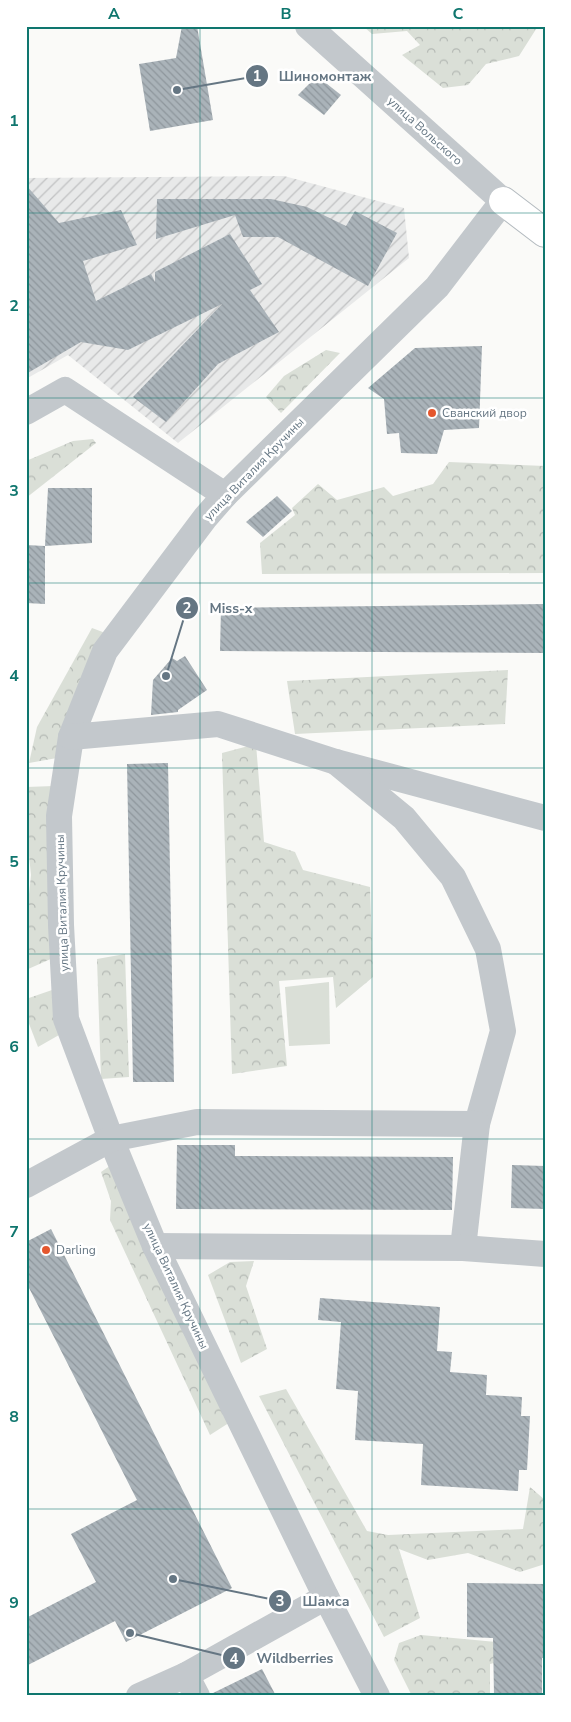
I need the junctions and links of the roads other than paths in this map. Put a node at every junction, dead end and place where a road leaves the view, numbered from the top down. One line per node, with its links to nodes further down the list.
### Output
1 (308, 26): 2 (street, улица Вольского)
2 (503, 201): 3 (main road, улица Вольского); 5 (street, улица Виталия Кручины)
3 (545, 233)
4 (26, 412): 5 (street)
5 (225, 495): 6 (street, улица Виталия Кручины)
6 (71, 737): 7 (street); 10 (street, улица Виталия Кручины)
7 (336, 762): 8 (street); 9 (street)
8 (545, 818)
9 (477, 1124): 10 (street); 13 (street)
10 (111, 1139): 11 (street); 12 (street, улица Виталия Кручины)
11 (26, 1185)
12 (155, 1246): 13 (street); 15 (street, улица Виталия Кручины)
13 (462, 1248): 14 (street)
14 (545, 1254)
15 (326, 1597): 16 (street); 18 (street, улица Виталия Кручины)
16 (191, 1685): 17 (street)
17 (139, 1696)
18 (377, 1696)

